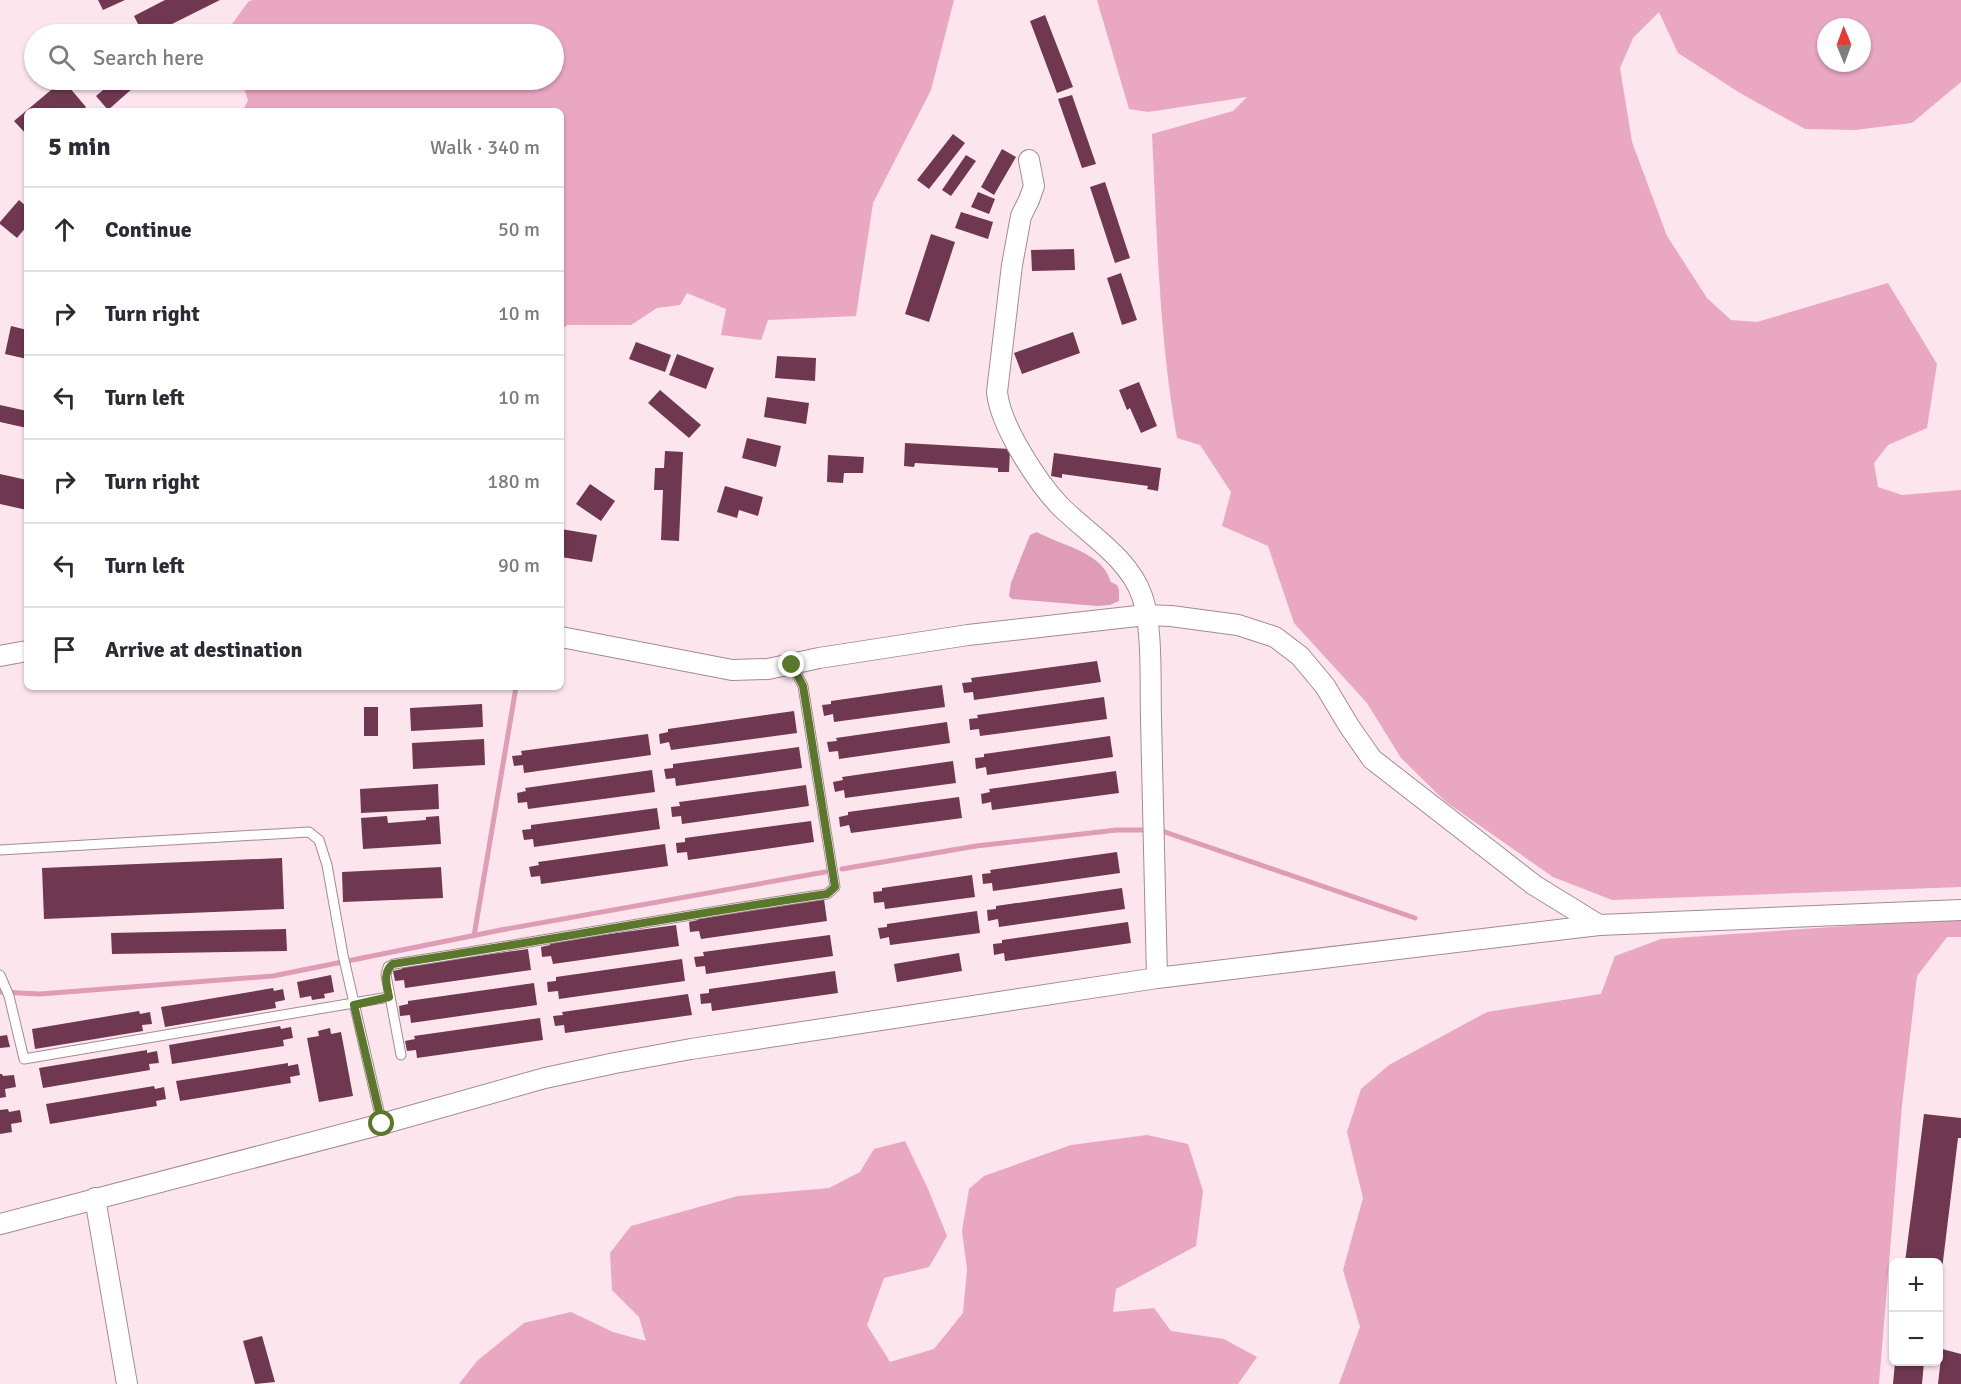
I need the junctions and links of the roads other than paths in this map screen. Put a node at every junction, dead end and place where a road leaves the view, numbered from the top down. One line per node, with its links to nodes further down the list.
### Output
1 (1029, 160): 2 (street)
2 (1146, 615): 6 (street); 9 (street); 11 (street)
3 (564, 638): 6 (street)
4 (24, 652): 5 (street)
5 (0, 656)
6 (792, 665): 12 (lane)
7 (0, 850): 13 (lane)
8 (1961, 910): 9 (street)
9 (1599, 925): 11 (street)
10 (0, 975): 13 (lane)
11 (1157, 978): 15 (street)
12 (389, 997): 13 (lane); 14 (lane)
13 (354, 1005): 15 (lane)
14 (401, 1055)
15 (382, 1124): 16 (street)
16 (95, 1198): 17 (street); 18 (street)
17 (0, 1224)
18 (127, 1384)

